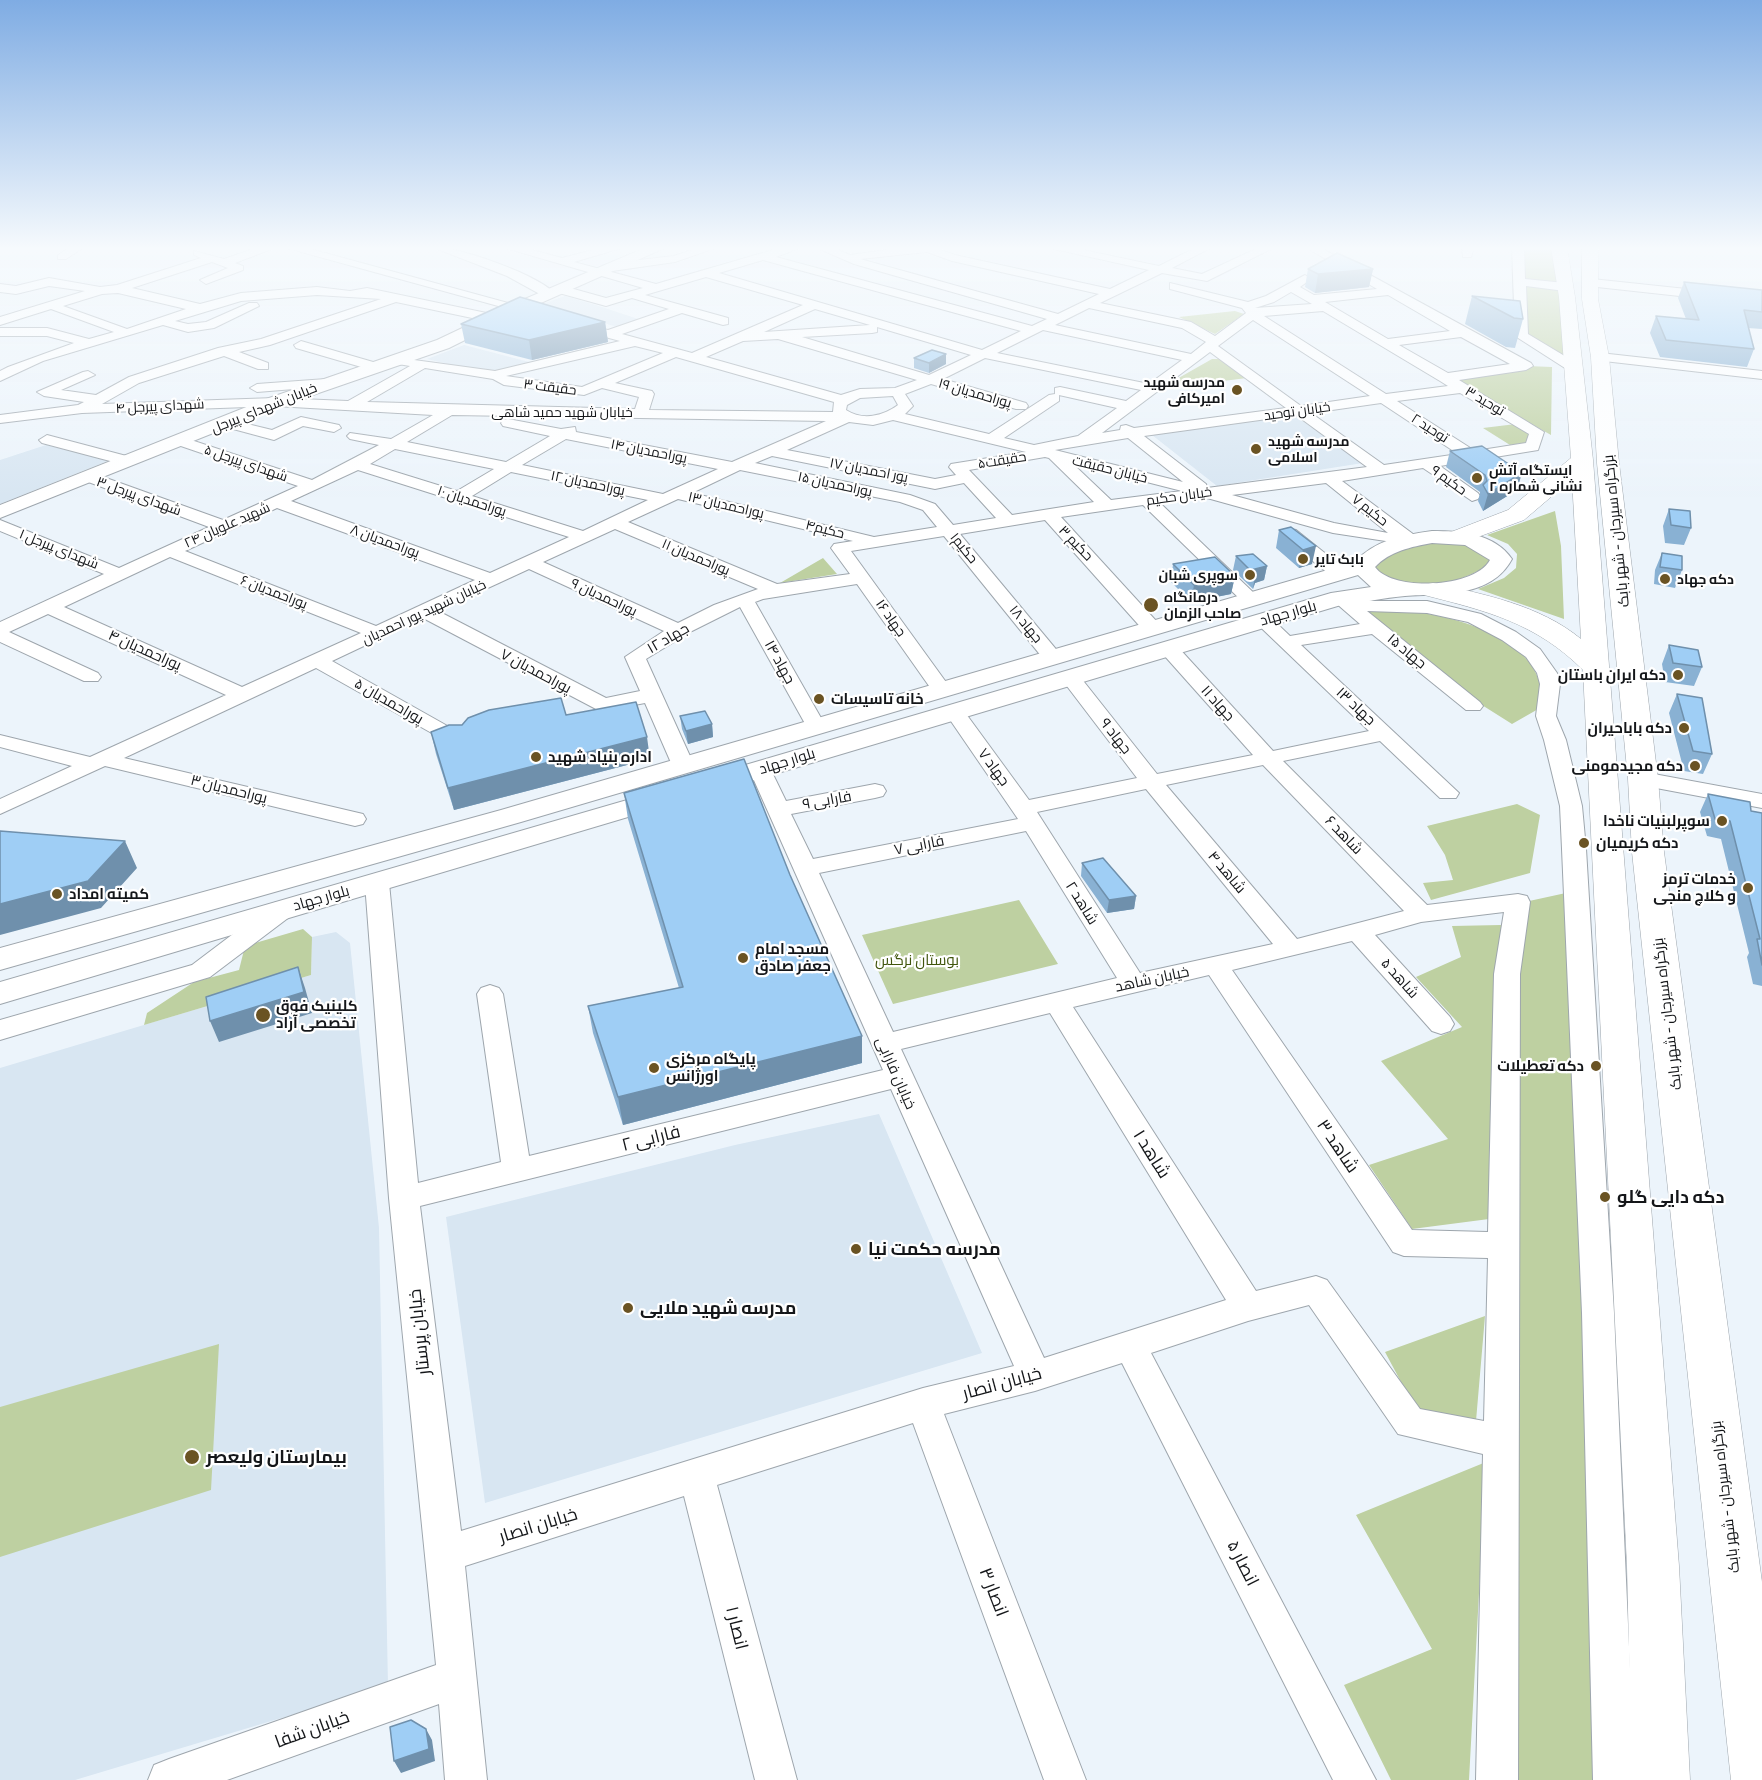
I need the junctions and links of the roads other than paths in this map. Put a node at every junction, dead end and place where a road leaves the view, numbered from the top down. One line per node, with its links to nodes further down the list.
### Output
1 (40, 330): 30 (street)
2 (119, 330): 21 (street)
3 (136, 330): 21 (street)
4 (300, 330): 25 (street)
5 (473, 330): 39 (main road, خیابان شهدای پیرجل)
6 (591, 330): 23 (street)
7 (620, 330): 23 (street)
8 (758, 330): 26 (street)
9 (848, 330): 24 (street)
10 (901, 330): 36 (street)
11 (1034, 330): 36 (street)
12 (1050, 330): 38 (street)
13 (1193, 330): 28 (street)
14 (1226, 330): 28 (street)
15 (1281, 330): 55 (street, توحید ۲)
16 (1364, 330): 29 (street, توحید ۳)
17 (1456, 330): 22 (street)
18 (1522, 330): 40 (street)
19 (1589, 330): 40 (highway, بزرگراه سیرجان - شهر بابک)
20 (256, 332): 25 (street)
21 (127, 333): 30 (street)
22 (1461, 333): 29 (street); 43 (street)
23 (606, 335): 27 (street)
24 (780, 335): 26 (street); 49 (street, پوراحمدیان ۱۹)
25 (283, 336): 33 (street)
26 (742, 337): 37 (street)
27 (632, 342): 35 (street); 45 (street)
28 (1211, 343): 38 (street); 63 (street)
29 (1386, 343): 48 (street, توحید ۳)
30 (90, 344): 34 (street)
31 (204, 344): 33 (street)
32 (301, 345): 44 (street)
33 (224, 352): 42 (street); 57 (street)
34 (50, 354): 47 (street); 57 (street)
35 (673, 354): 37 (street); 51 (street, حقیقت ۳)
36 (983, 354): 49 (street); 52 (street)
37 (691, 358): 62 (street)
38 (1191, 358): 52 (street)
39 (397, 360): 41 (street); 44 (main road, خیابان شهدای پیرجل)
40 (1587, 362): 43 (street); 46 (street); 86 (highway, بزرگراه سیرجان - شهر بابک); 159 (highway, بزرگراه سیرجان - شهر بابک)
41 (423, 364): 45 (street); 58 (street)
42 (263, 366)
43 (1523, 366): 48 (street)
44 (375, 368): 50 (main road, خیابان شهدای پیرجل)
45 (494, 375): 51 (street, حقیقت ۳)
46 (1762, 375)
47 (0, 377)
48 (1445, 378): 53 (street, توحید ۳)
49 (929, 380): 54 (street); 59 (street, پوراحمدیان ۱۹)
50 (326, 383): 56 (main road, خیابان شهدای پیرجل); 57 (street)
51 (601, 384): 66 (street)
52 (1149, 388): 60 (street)
53 (1462, 388): 55 (street, خیابان توحید); 82 (street, توحید ۳)
54 (897, 392): 62 (street); 68 (street)
55 (1385, 398): 63 (street, خیابان توحید); 85 (street, توحید ۲)
56 (275, 402): 58 (street, خیابان شهید حمید شاهی); 61 (street, شهدای پیرجل ۴); 72 (main road, خیابان شهدای پیرجل)
57 (90, 403): 61 (street, شهدای پیرجل ۴); 70 (street)
58 (352, 405): 64 (street, خیابان شهید حمید شاهی)
59 (1021, 406)
60 (1127, 406): 69 (street); 77 (street)
61 (133, 408): 71 (street)
62 (847, 409): 66 (street, خیابان شهید حمید شاهی); 68 (street, خیابان حقیقت); 83 (street, خیابان شهید پور احمدیان)
63 (1298, 410): 75 (street, خیابان توحید); 93 (street)
64 (449, 411): 65 (street, خیابان شهید حمید شاهی); 81 (street, شهید علویان ۲۴)
65 (471, 411): 67 (street, خیابان شهید حمید شاهی); 74 (street, پوراحمدیان ۱۴)
66 (641, 412): 67 (street, خیابان شهید حمید شاهی)
67 (591, 413): 74 (street)
68 (894, 416): 77 (street, خیابان حقیقت)
69 (1112, 417): 75 (street); 79 (street)
70 (0, 419)
71 (112, 422)
72 (227, 423): 73 (street); 80 (main road, خیابان شهدای پیرجل)
73 (334, 428)
74 (564, 434): 90 (street); 91 (street, پوراحمدیان ۱۴)
75 (1132, 434): 79 (street, خیابان توحید); 98 (street)
76 (355, 436): 81 (street, پوراحمدیان ۱۲)
77 (992, 439): 84 (street, خیابان حقیقت)
78 (46, 440): 87 (street)
79 (1082, 440): 84 (street, حقیقت۵); 92 (street)
80 (180, 441): 87 (main road, خیابان شهدای پیرجل); 97 (street, شهدای پیرجل ۵)
81 (394, 444): 89 (street, شهید علویان ۲۴); 90 (street, پوراحمدیان ۱۲)
82 (1526, 449): 85 (street, خیابان حکیم)
83 (771, 451): 91 (street, خیابان شهید پور احمدیان); 94 (street, پور احمدیان ۱۷)
84 (1045, 453): 92 (street, خیابان حقیقت); 94 (street, حقیقت۵)
85 (1474, 457): 88 (street, خیابان حکیم)
86 (1582, 460): 117 (highway); 145 (highway, بزرگراه سیرجان - شهر بابک)
87 (129, 461): 95 (main road, خیابان شهدای پیرجل)
88 (1427, 464): 93 (street, خیابان حکیم); 100 (street, حکیم ۹)
89 (357, 465): 97 (street, شهید علویان ۲۴); 101 (street, پوراحمدیان ۱۰)
90 (510, 466): 99 (street, پوراحمدیان ۱۲); 101 (street)
91 (736, 466): 99 (street, خیابان شهید پور احمدیان); 105 (street, پوراحمدیان ۱۵)
92 (1078, 469): 98 (street, خیابان حقیقت); 104 (street)
93 (1381, 470): 96 (street, خیابان حکیم)
94 (961, 472): 110 (street)
95 (89, 477): 107 (main road, خیابان شهدای پیرجل); 113 (street, شهدای پیرجل ۳)
96 (1329, 478): 98 (street, خیابان حکیم); 118 (street, حکیم ۷)
97 (311, 485): 103 (street, شهید علویان ۲۴)
98 (1206, 492): 102 (street, خیابان حکیم); 106 (street, خیابان حقیقت)
99 (671, 496): 109 (street, پوراحمدیان ۱۳); 111 (street, خیابان شهید پور احمدیان)
100 (1472, 496)
101 (459, 497): 116 (street, پوراحمدیان ۱۰)
102 (1148, 501): 104 (street, خیابان حکیم); 133 (street, جهاد ۱۳)
103 (277, 502): 113 (street, شهید علویان ۲۴); 125 (street, پوراحمدیان ۸)
104 (1107, 505): 108 (street, خیابان حکیم)
105 (929, 507): 115 (street, حکیم۱)
106 (1258, 509): 114 (street, خیابان حقیقت); 126 (street, جهاد ۱۵)
107 (0, 512)
108 (1049, 514): 110 (street, خیابان حکیم); 136 (street, حکیم ۳)
109 (775, 517): 119 (street, حکیم۴)
110 (1008, 522): 115 (street, خیابان حکیم)
111 (616, 523): 116 (street, خیابان شهید پور احمدیان); 127 (street, پوراحمدیان ۱۱)
112 (0, 525): 123 (street, شهدای ‍‍‍‍‍‍پیرجل ۱)
113 (223, 526): 121 (street, شهید علویان ۲۴)
114 (1324, 527): 118 (street, خیابان حقیقت); 126 (street)
115 (950, 530): 119 (street, خیابان حکیم); 128 (street, حکیم۱)
116 (586, 537): 122 (street, خیابان شهید پور احمدیان)
117 (1459, 537): 118 (main road); 130 (main road)
118 (1412, 540): 126 (main road)
119 (875, 541): 120 (street, خیابان حکیم)
120 (840, 548): 124 (street, جهاد ۱۶)
121 (170, 551): 123 (street, شهید علویان ۲۴); 139 (street, پوراحمدیان ۶)
122 (531, 563): 125 (street, خیابان شهید پور احمدیان); 138 (street, پوراحمدیان ۹)
123 (119, 574): 132 (street, شهید علویان ۲۴)
124 (862, 578): 127 (street, جهاد ۱۲); 149 (street, جهاد ۱۶)
125 (492, 580): 134 (street, خیابان شهید پور احمدیان)
126 (1347, 580): 129 (main road, بلوار جهاد); 129 (main road); 133 (main road, بلوار جهاد); 135 (street, جهاد ۱۵); 203 (street)
127 (776, 590): 131 (street, جهاد ۱۲)
128 (998, 590): 144 (street, جهاد ۱۸)
129 (1404, 590): 130 (main road)
130 (1433, 590): 145 (highway)
131 (745, 600): 138 (street, جهاد ۱۲); 151 (street, جهاد ۱۴)
132 (49, 607): 137 (street, شهید علویان ۲۴); 147 (street, پوراحمدیان ۴)
133 (1257, 610): 136 (main road, بلوار جهاد); 141 (street, جهاد ۱۳); 142 (main road, بلوار جهاد)
134 (425, 612): 139 (street, خیابان شهید پور احمدیان); 148 (street, پوراحمدیان ۷)
135 (1378, 627): 141 (street); 150 (street, جهاد ۱۵)
136 (1152, 628): 144 (main road, بلوار جهاد)
137 (0, 629)
138 (678, 630): 148 (street, جهاد ۱۲)
139 (378, 633): 143 (street, خیابان شهید پور احمدیان)
140 (0, 635): 146 (street)
141 (1287, 642): 152 (street, جهاد ۱۳)
142 (1169, 649): 144 (main road, بلوار جهاد); 155 (street, جهاد ۱۱)
143 (318, 661): 147 (street, خیابان شهید پور احمدیان); 154 (street, پوراحمدیان ۵)
144 (1062, 667): 149 (main road, بلوار جهاد); 160 (street, جهاد ۹)
145 (1596, 668): 204 (highway, بزرگراه سیرجان - شهر بابک)
146 (91, 677)
147 (241, 694): 156 (street, خیابان شهید پور احمدیان)
148 (653, 695): 157 (street, جهاد ۱۲)
149 (948, 700): 151 (main road, بلوار جهاد); 158 (main road, بلوار جهاد); 166 (street, جهاد ۷)
150 (1473, 706)
151 (815, 725): 157 (main road, بلوار جهاد)
152 (1386, 734): 155 (street, فارابی ۷); 162 (street, جهاد ۱۳)
153 (0, 741): 156 (street, پوراحمدیان ۳)
154 (460, 741)
155 (1268, 757): 160 (street, فارابی ۷); 172 (street, شاهد ۶)
156 (97, 762): 164 (street, خیابان شهید پور احمدیان); 167 (street, پوراحمدیان ۳)
157 (683, 765): 168 (main road, بلوار جهاد)
158 (760, 769): 165 (street, خیابان فارابی); 168 (main road, بلوار جهاد)
159 (1643, 779): 163 (street); 196 (highway, بزرگراه سیرجان - شهر بابک)
160 (1157, 788): 166 (street, فارابی ۷); 174 (street, شاهد ۴)
161 (875, 791): 165 (street, فارابی ۹)
162 (1448, 793)
163 (1762, 801)
164 (0, 807)
165 (780, 809): 169 (street, خیابان فارابی)
166 (1028, 815): 169 (street, فارابی ۷); 177 (street, شاهد ۲)
167 (355, 819)
168 (516, 828): 170 (main road, بلوار جهاد); 175 (main road, بلوار جهاد)
169 (806, 868): 183 (street, خیابان فارابی)
170 (377, 883): 171 (main road, بلوار جهاد); 186 (street, خیابان پرستار)
171 (283, 909): 178 (main road, بلوار جهاد); 182 (street)
172 (1421, 914): 173 (street, خیابان شاهد); 187 (street, خیابان شاهد)
173 (1358, 932): 174 (street, خیابان شاهد); 181 (street, شاهد ۵)
174 (1291, 949): 176 (street, خیابان شاهد)
175 (0, 959)
176 (1215, 965): 177 (street, خیابان شاهد); 187 (street, شاهد ۳)
177 (1133, 983): 180 (street, خیابان شاهد)
178 (0, 993)
179 (490, 994): 185 (street)
180 (1056, 1001): 183 (street, خیابان شاهد); 188 (street, شاهد ۱)
181 (1441, 1024)
182 (0, 1030)
183 (883, 1044): 184 (street, خیابان فارابی)
184 (897, 1077): 185 (street, فارابی ۲); 190 (street, خیابان فارابی)
185 (517, 1171): 186 (street, فارابی ۲)
186 (404, 1198): 194 (street, خیابان پرستار)
187 (1504, 1245): 192 (street)
188 (1248, 1307): 189 (street, خیابان انصار); 192 (street, خیابان انصار)
189 (1130, 1346): 190 (street, خیابان انصار); 201 (street, انصار ۵)
190 (1035, 1376): 191 (street, خیابان انصار)
191 (923, 1404): 193 (street, خیابان انصار); 200 (street, انصار ۳)
192 (1502, 1441): 202 (street)
193 (697, 1476): 194 (street, خیابان انصار); 199 (street, انصار ۱)
194 (445, 1554): 195 (street, خیابان پرستار)
195 (455, 1678): 197 (street, خیابان شفا); 198 (street, خیابان پرستار)
196 (1758, 1735): 205 (highway, بزرگراه سیرجان - شهر بابک)
197 (169, 1780)
198 (466, 1780)
199 (776, 1780)
200 (1065, 1780)
201 (1355, 1780)
202 (1497, 1780)
203 (1614, 1780)
204 (1661, 1780)
205 (1760, 1780)

